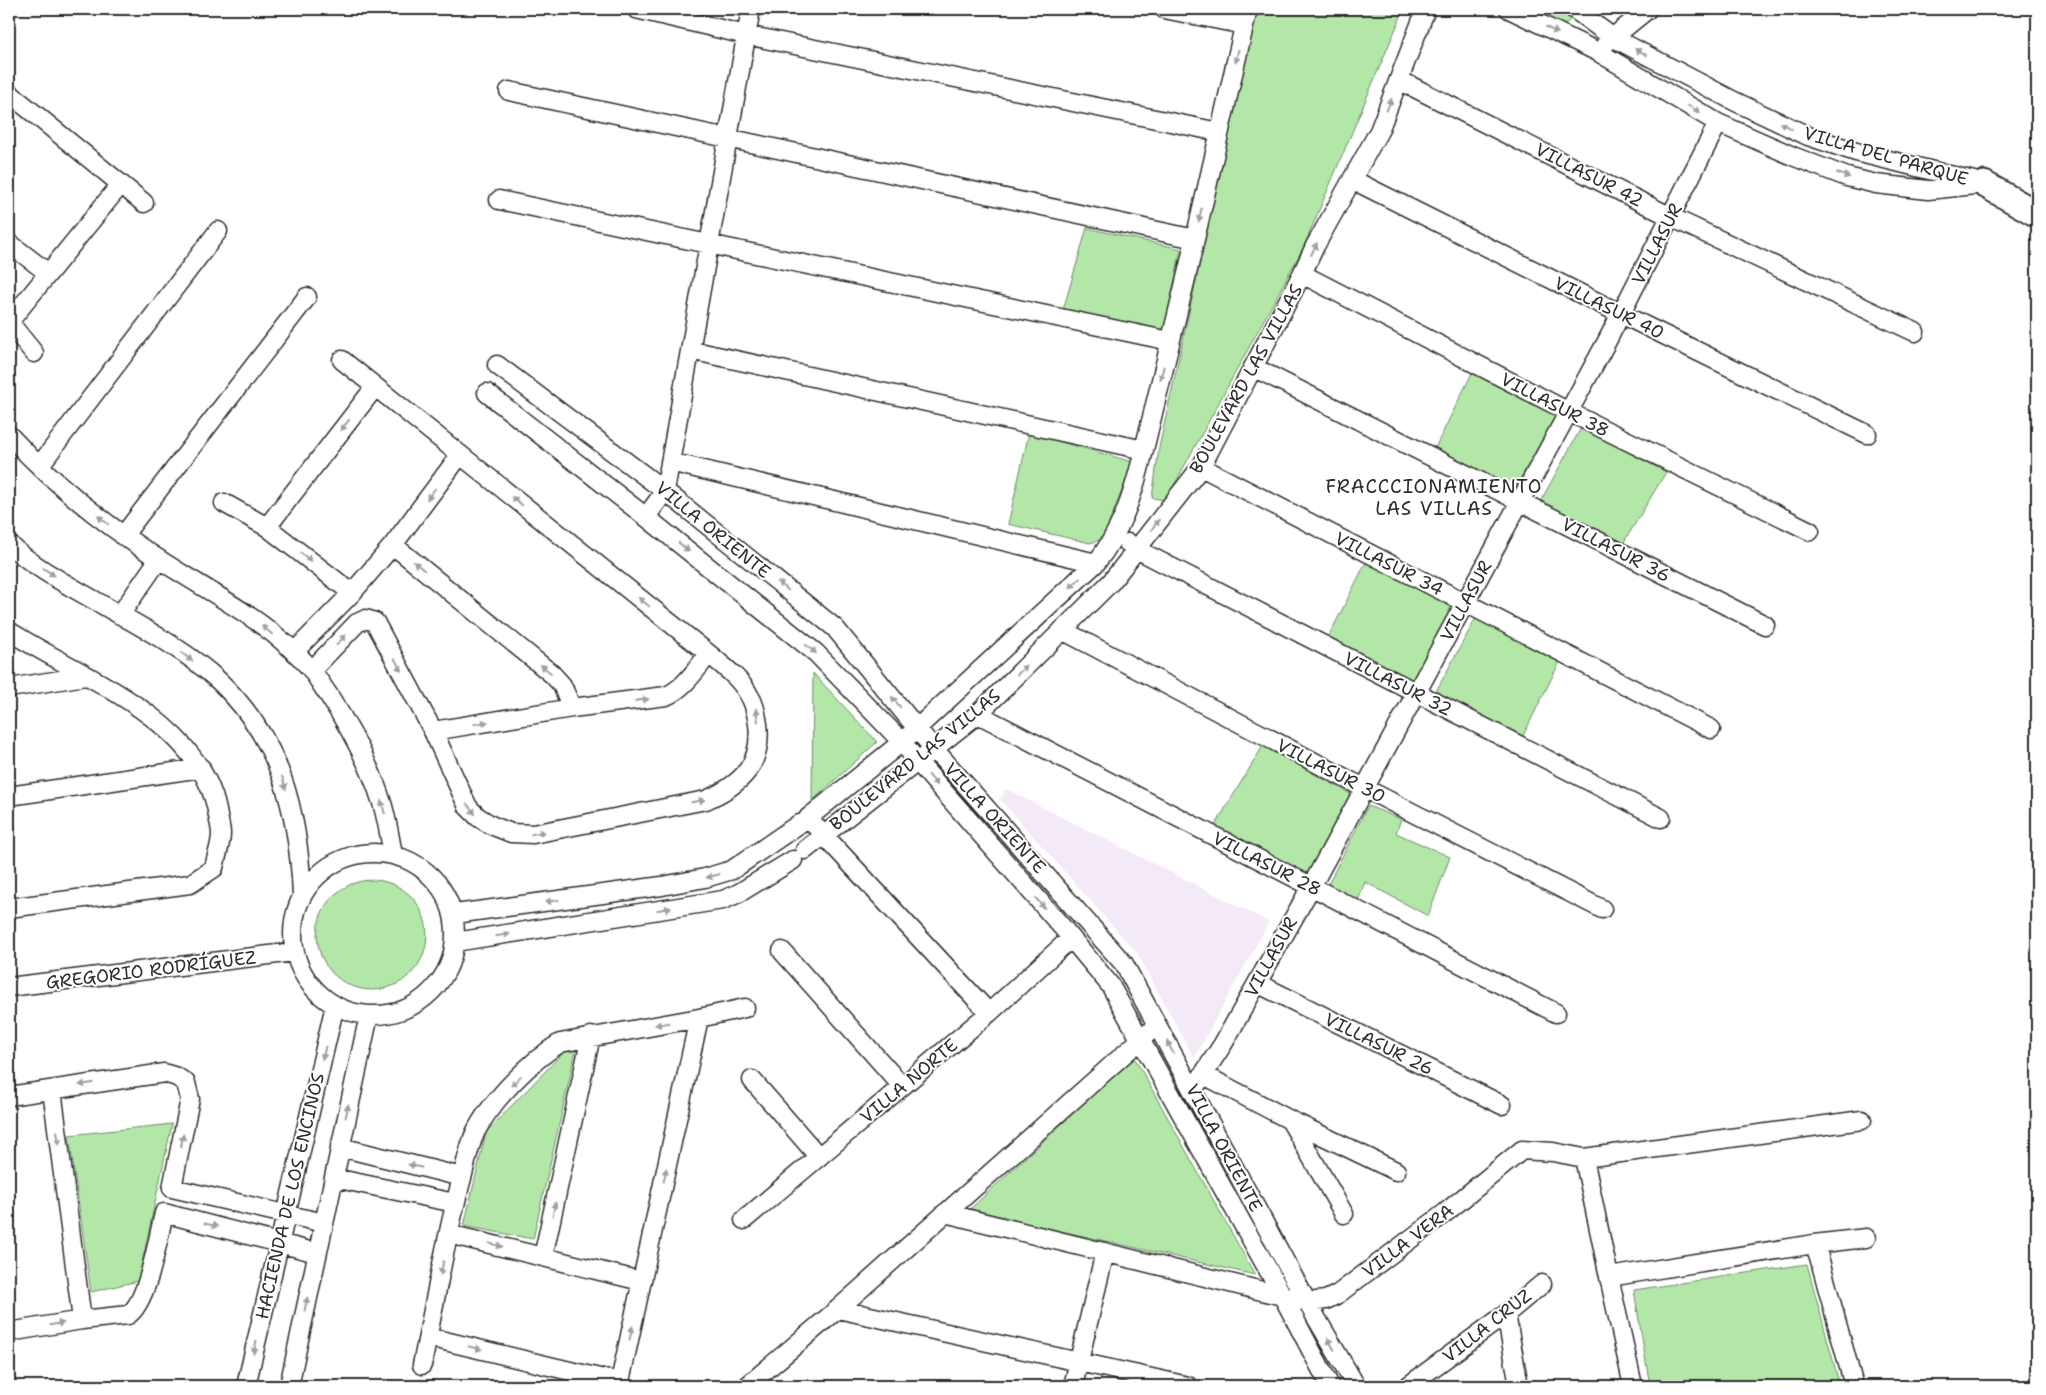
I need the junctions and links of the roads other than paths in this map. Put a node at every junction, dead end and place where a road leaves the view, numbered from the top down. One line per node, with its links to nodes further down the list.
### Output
1 (636, 9): 9 (street)
2 (751, 9): 9 (street)
3 (1164, 9): 8 (street)
4 (1426, 9): 12 (street, BOULEVARD LAS VILLAS)
5 (1508, 9): 11 (street, VILLA DEL PARQUE, one-way to 11)
6 (1574, 9): 10 (street, VILLA DEL PARQUE)
7 (1648, 9): 10 (street)
8 (1246, 17): 16 (street, BOULEVARD LAS VILLAS, one-way to 16)
9 (746, 34): 16 (street); 18 (street)
10 (1612, 37): 11 (street); 17 (street, VILLA DEL PARQUE, one-way to 10)
11 (1598, 52): 15 (street, VILLA DEL PARQUE, one-way to 15)
12 (1399, 80): 20 (street, BOULEVARD LAS VILLAS, one-way to 12); 26 (street, VILLASUR 42)
13 (509, 91): 18 (street)
14 (9, 93): 21 (street)
15 (1718, 123): 19 (street, VILLA DEL PARQUE); 26 (street, VILLASUR)
16 (1219, 132): 28 (street, BOULEVARD LAS VILLAS, one-way to 28)
17 (1808, 136): 19 (street); 22 (street, VILLA DEL PARQUE)
18 (728, 137): 28 (street); 30 (street)
19 (1795, 157): 22 (street, VILLA DEL PARQUE, one-way to 22)
20 (1353, 180): 32 (street, BOULEVARD LAS VILLAS, one-way to 20); 34 (street, VILLASUR 40)
21 (120, 184): 24 (street); 31 (street)
22 (1984, 184): 25 (street)
23 (499, 200): 30 (street)
24 (144, 203)
25 (2037, 214)
26 (1671, 217): 34 (street, VILLASUR); 35 (street, VILLASUR 42)
27 (218, 231): 50 (street)
28 (1195, 240): 36 (street, BOULEVARD LAS VILLAS)
29 (9, 243): 31 (street)
30 (709, 244): 36 (street); 37 (street)
31 (48, 273): 38 (street)
32 (1302, 274): 41 (street, BOULEVARD LAS VILLAS); 44 (street, VILLASUR 38)
33 (308, 297): 59 (street)
34 (1621, 314): 44 (street, VILLASUR); 45 (street, VILLASUR 40)
35 (1915, 332)
36 (1170, 341): 47 (street, BOULEVARD LAS VILLAS, one-way to 47)
37 (690, 350): 47 (street); 49 (street)
38 (34, 353)
39 (342, 360): 42 (street)
40 (496, 365): 52 (street, VILLA ORIENTE)
41 (1253, 367): 51 (street, BOULEVARD LAS VILLAS); 53 (street, VILLASUR 36)
42 (374, 387): 48 (street); 56 (street, one-way to 56)
43 (487, 393): 55 (street, VILLA ORIENTE)
44 (1568, 412): 53 (street, VILLASUR); 57 (street, VILLASUR 38)
45 (1867, 434)
46 (9, 435): 50 (street)
47 (1144, 450): 58 (street, BOULEVARD LAS VILLAS)
48 (460, 455): 61 (street, one-way to 61); 72 (street, one-way to 48)
49 (670, 462): 52 (street); 64 (street)
50 (40, 465): 59 (street, one-way to 50)
51 (1201, 467): 62 (street, BOULEVARD LAS VILLAS, one-way to 51); 66 (street, VILLASUR 34)
52 (665, 491): 55 (street); 79 (street, VILLA ORIENTE, one-way to 52)
53 (1520, 501): 66 (street, VILLASUR); 68 (street, VILLASUR 36)
54 (224, 503): 56 (street)
55 (646, 517): 82 (street, VILLA ORIENTE, one-way to 82)
56 (267, 527): 65 (street, one-way to 65)
57 (1810, 531)
58 (1116, 533): 62 (street, VILLASUR 32); 64 (street, BOULEVARD LAS VILLAS)
59 (123, 536): 63 (street)
60 (9, 544): 67 (street, one-way to 67)
61 (393, 545): 65 (street); 77 (street, one-way to 61)
62 (1136, 549): 69 (street, BOULEVARD LAS VILLAS); 76 (street, VILLASUR 32)
63 (159, 559): 67 (street); 71 (street, one-way to 63)
64 (1096, 563): 79 (street, BOULEVARD LAS VILLAS, one-way to 79)
65 (352, 592): 71 (street)
66 (1465, 602): 76 (street, VILLASUR); 80 (street, VILLASUR 34)
67 (120, 615): 95 (street, one-way to 95)
68 (1765, 625)
69 (1062, 630): 78 (street, BOULEVARD LAS VILLAS, one-way to 69); 86 (street, VILLASUR 30)
70 (9, 631): 74 (street)
71 (294, 652): 73 (street)
72 (708, 654): 77 (street, one-way to 72); 81 (street, one-way to 72)
73 (312, 670): 81 (street, one-way to 81); 92 (street, one-way to 73)
74 (86, 676): 75 (street); 85 (street)
75 (9, 688)
76 (1416, 693): 86 (street, VILLASUR); 88 (street, VILLASUR 32)
77 (572, 708): 81 (street, one-way to 77)
78 (978, 714): 83 (street, BOULEVARD LAS VILLAS); 94 (street, VILLASUR 28)
79 (918, 728): 82 (street, BOULEVARD LAS VILLAS); 83 (street, VILLA ORIENTE)
80 (1711, 729)
81 (433, 731)
82 (902, 742): 84 (street, VILLA ORIENTE); 89 (street, BOULEVARD LAS VILLAS)
83 (933, 748): 84 (street, BOULEVARD LAS VILLAS); 111 (street, VILLA ORIENTE)
84 (916, 761): 90 (street, BOULEVARD LAS VILLAS); 99 (street, VILLA ORIENTE, one-way to 99)
85 (201, 768): 87 (street); 96 (street)
86 (1364, 788): 94 (street, VILLASUR); 97 (street, VILLASUR 30)
87 (9, 796)
88 (1661, 818)
89 (803, 821): 90 (street); 91 (street, BOULEVARD LAS VILLAS)
90 (822, 835): 93 (street, BOULEVARD LAS VILLAS); 107 (street)
91 (756, 854): 93 (street); 98 (street, BOULEVARD LAS VILLAS, one-way to 98)
92 (393, 855): 95 (street); 98 (street)
93 (763, 880): 100 (street, BOULEVARD LAS VILLAS, one-way to 93)
94 (1311, 887): 103 (street, VILLASUR); 108 (street, VILLASUR 28)
95 (302, 894): 102 (street)
96 (9, 908)
97 (1602, 908)
98 (455, 914): 100 (street)
99 (1071, 938): 107 (street, VILLA NORTE); 113 (street, VILLA ORIENTE)
100 (455, 942): 109 (street)
101 (782, 951): 116 (street)
102 (294, 952): 104 (street, GREGORIO RODRÍGUEZ); 105 (street)
103 (1256, 983): 114 (street, VILLASUR); 120 (street, VILLASUR 26)
104 (9, 987)
105 (335, 1005): 109 (street); 131 (street, HACIENDA DE LOS ENCINOS, one-way to 131)
106 (745, 1008): 110 (street)
107 (989, 1013): 116 (street, VILLA NORTE)
108 (1556, 1013)
109 (369, 1015): 123 (street, HACIENDA DE LOS ENCINOS, one-way to 109)
110 (699, 1018): 112 (street, one-way to 112); 143 (street, one-way to 110)
111 (1158, 1024): 113 (street); 118 (street, VILLA ORIENTE, one-way to 111)
112 (591, 1036): 127 (street, one-way to 127); 141 (street, one-way to 112)
113 (1140, 1040): 130 (street); 145 (street, VILLA ORIENTE)
114 (1204, 1075): 118 (street, VILLASUR); 121 (street)
115 (752, 1080): 124 (street)
116 (902, 1086): 124 (street, VILLA NORTE)
117 (52, 1090): 119 (street); 131 (street, one-way to 117); 149 (street, one-way to 149)
118 (1193, 1090): 146 (street, VILLA ORIENTE)
119 (9, 1096)
120 (1502, 1105)
121 (1290, 1120): 126 (street); 132 (street)
122 (1862, 1120): 125 (street)
123 (340, 1147): 127 (street, one-way to 123); 128 (street, HACIENDA DE LOS ENCINOS)
124 (819, 1157): 133 (street, VILLA NORTE)
125 (1584, 1158): 142 (street); 146 (street, VILLA VERA)
126 (1396, 1171)
127 (462, 1177): 129 (street)
128 (334, 1178): 129 (street); 134 (street, HACIENDA DE LOS ENCINOS)
129 (455, 1203): 135 (street)
130 (945, 1213): 139 (street, VILLA VERA); 147 (street)
131 (286, 1214): 134 (street); 137 (street, HACIENDA DE LOS ENCINOS)
132 (1344, 1214)
133 (744, 1220)
134 (324, 1223): 140 (street, HACIENDA DE LOS ENCINOS)
135 (449, 1234): 141 (street, one-way to 141); 151 (street, one-way to 151)
136 (1866, 1238): 138 (street)
137 (279, 1243): 140 (street); 149 (street, one-way to 137); 154 (street, HACIENDA DE LOS ENCINOS, one-way to 154)
138 (1814, 1244): 142 (street); 164 (street)
139 (1105, 1252): 145 (street, VILLA VERA); 152 (street)
140 (317, 1253): 155 (street, HACIENDA DE LOS ENCINOS, one-way to 140)
141 (543, 1257): 143 (street)
142 (1609, 1276): 163 (street)
143 (641, 1281): 151 (street, one-way to 143)
144 (1542, 1284): 148 (street, VILLA CRUZ)
145 (1282, 1295): 146 (street, VILLA VERA); 159 (street, VILLA ORIENTE)
146 (1306, 1302): 160 (street, VILLA ORIENTE, one-way to 146)
147 (838, 1309): 152 (street); 156 (street)
148 (1506, 1314): 161 (street, VILLA CRUZ); 162 (street)
149 (82, 1320): 150 (street, one-way to 149)
150 (9, 1332)
151 (428, 1337): 153 (street)
152 (1078, 1362): 157 (street); 158 (street)
153 (422, 1365)
154 (246, 1386)
155 (289, 1386)
156 (747, 1386)
157 (1072, 1386)
158 (1188, 1386)
159 (1330, 1386)
160 (1356, 1386)
161 (1408, 1386)
162 (1519, 1386)
163 (1633, 1386)
164 (1854, 1386)

